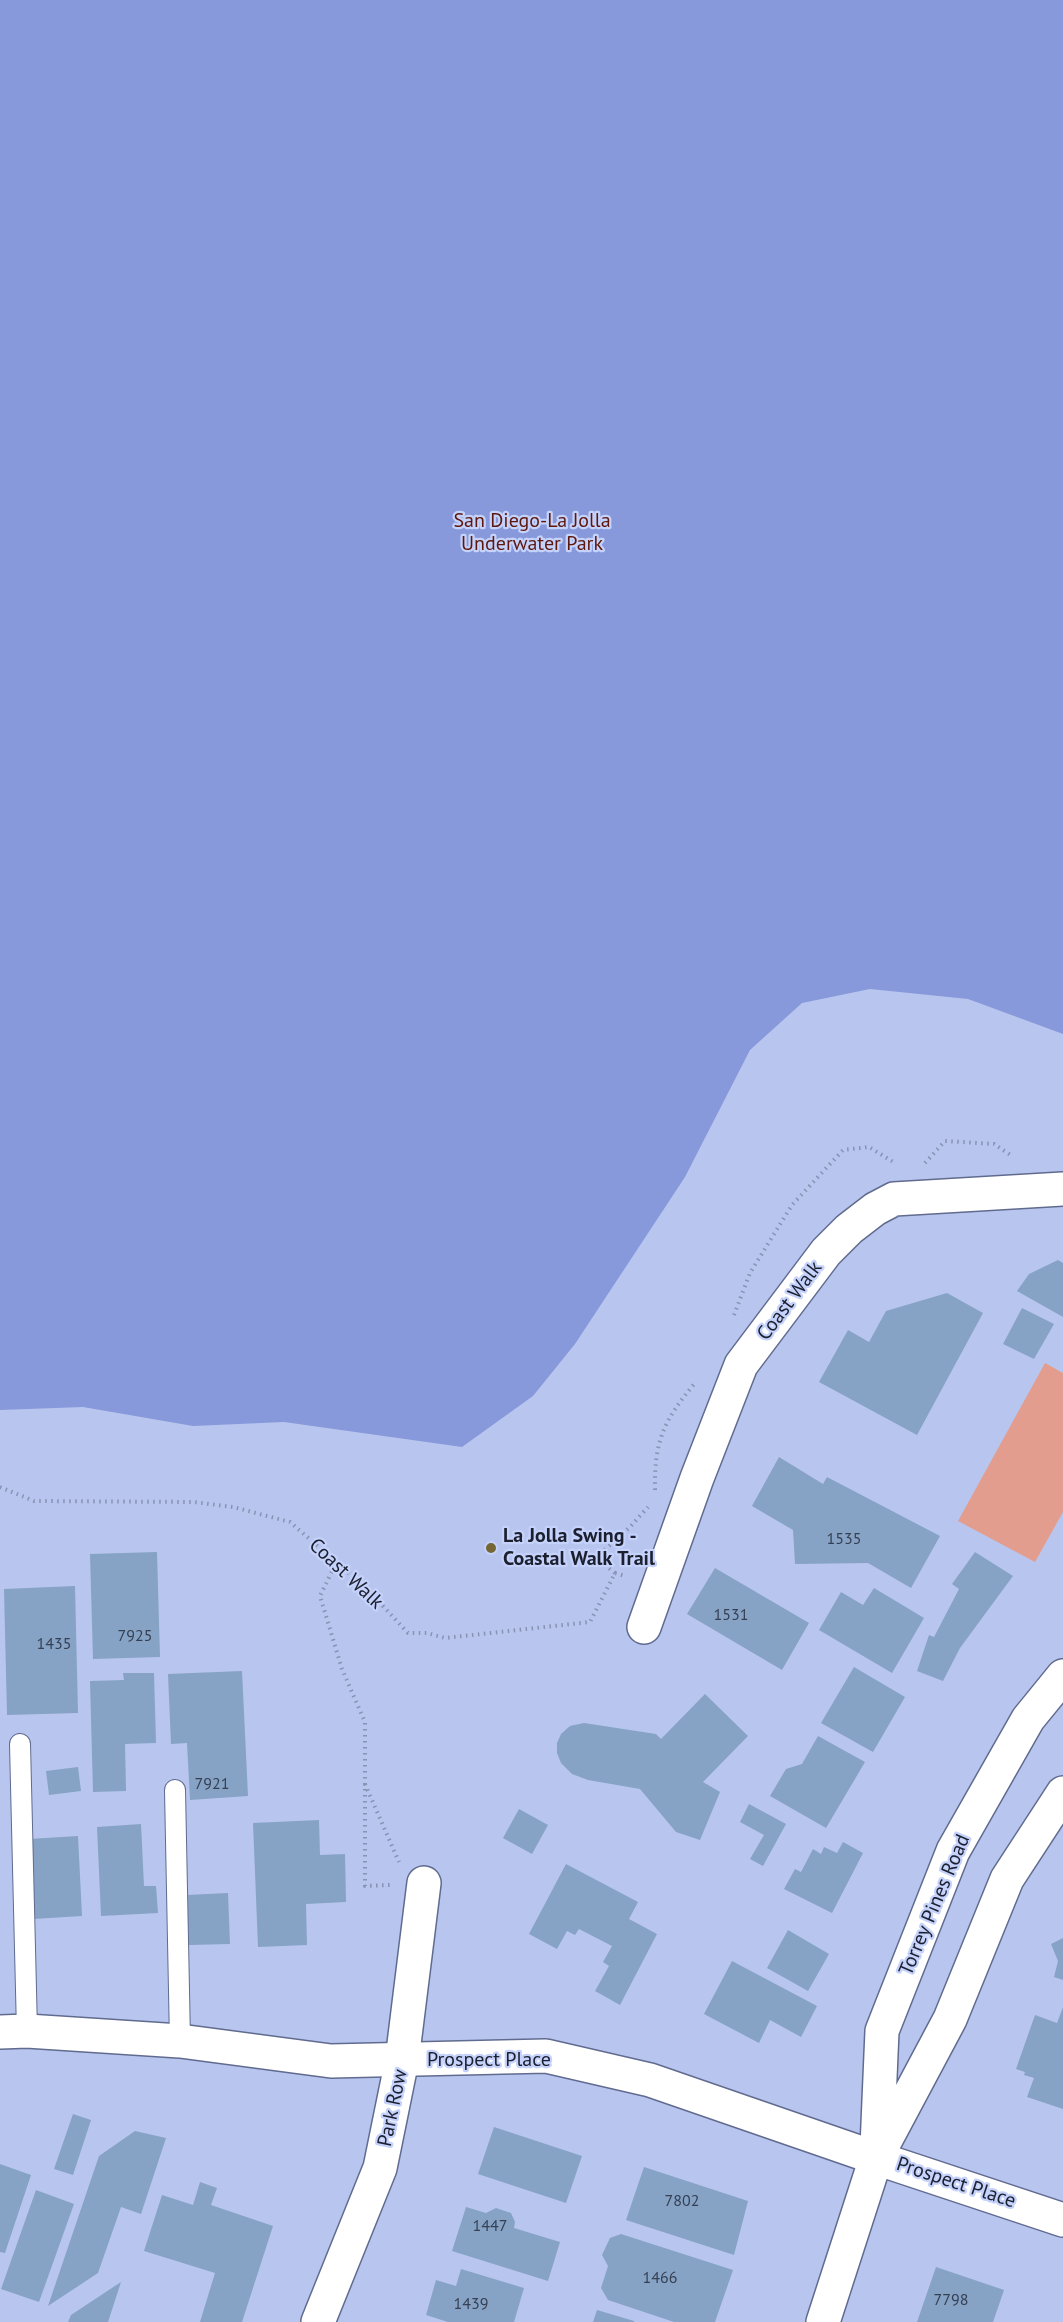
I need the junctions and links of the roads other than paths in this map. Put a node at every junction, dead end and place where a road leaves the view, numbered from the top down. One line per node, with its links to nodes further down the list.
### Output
1 (1063, 1190): 2 (main road, Coast Walk)
2 (644, 1627)
3 (1063, 1676): 11 (main road, Torrey Pines Road)
4 (20, 1744): 8 (lane)
5 (176, 1790): 9 (lane)
6 (1063, 1793): 11 (main road, Torrey Pines Road)
7 (416, 1884): 10 (main road, Park Row)
8 (14, 2031): 9 (main road, Prospect Place)
9 (180, 2041): 10 (main road, Prospect Place)
10 (402, 2060): 11 (main road, Prospect Place); 13 (main road, Park Row)
11 (876, 2158): 12 (main road, Prospect Place); 14 (main road, Torrey Pines Road)
12 (1063, 2220)
13 (318, 2322)
14 (823, 2322)

